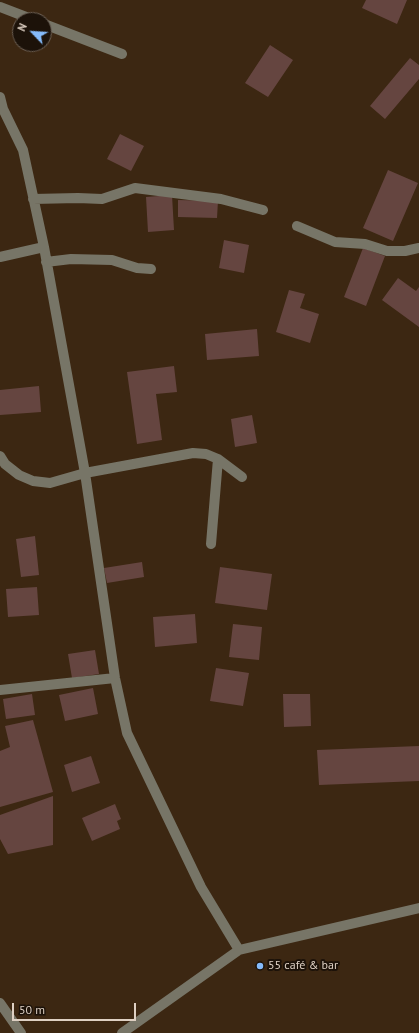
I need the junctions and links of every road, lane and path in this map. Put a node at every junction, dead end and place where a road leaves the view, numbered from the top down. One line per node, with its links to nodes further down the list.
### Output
1 (0, 7): 2 (street)
2 (13, 12)
3 (52, 27): 4 (street)
4 (122, 54)
5 (0, 97): 6 (street)
6 (33, 199): 7 (street); 9 (street)
7 (263, 210)
8 (297, 226): 10 (street)
9 (44, 247): 11 (street); 12 (street)
10 (419, 248)
11 (0, 257)
12 (46, 262): 13 (street); 16 (street)
13 (151, 269)
14 (0, 456): 16 (street)
15 (218, 459): 16 (street); 17 (street); 18 (street)
16 (85, 473): 19 (street)
17 (242, 477)
18 (211, 544)
19 (115, 678): 20 (street); 22 (street)
20 (0, 690)
21 (419, 908): 22 (street)
22 (239, 950): 25 (street)
23 (0, 1002): 24 (street)
24 (21, 1033)
25 (122, 1033)

